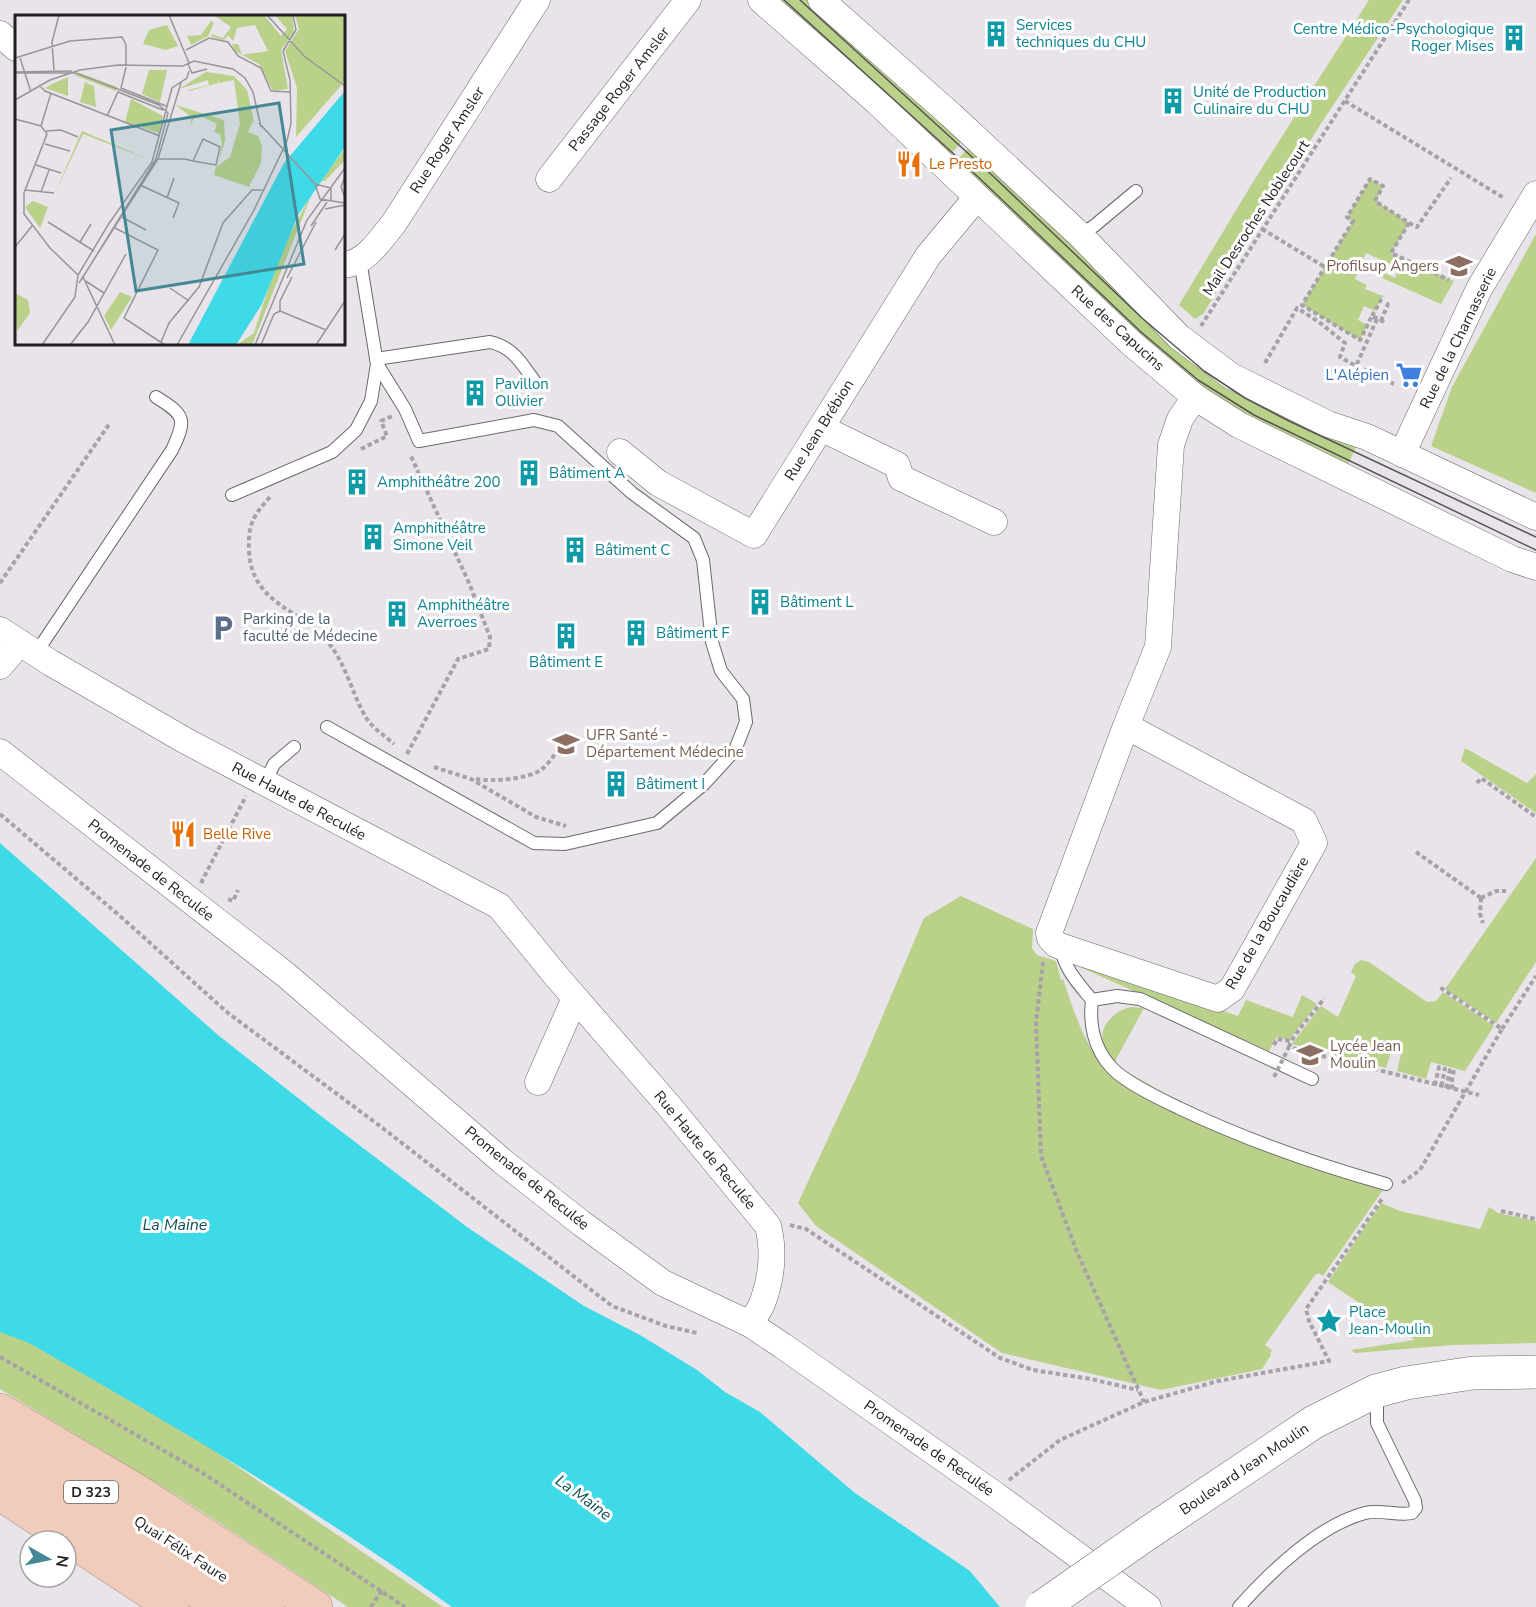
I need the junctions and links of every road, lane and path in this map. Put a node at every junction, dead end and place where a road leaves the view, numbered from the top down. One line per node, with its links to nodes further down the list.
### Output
1 (537, 0): 18 (street, Rue Roger Amsler)
2 (688, 0): 10 (street, Passage Roger Amsler)
3 (760, 0): 13 (street, Rue des Capucins)
4 (821, 0): 17 (street)
5 (1408, 0): 8 (path, Mail Desroches Noblecourt)
6 (0, 34): 7 (street)
7 (15, 47)
8 (1345, 101): 14 (path); 16 (path, Mail Desroches Noblecourt)
9 (1451, 178): 15 (path)
10 (549, 179)
11 (1136, 191): 17 (lane)
12 (1536, 194): 39 (street, Rue de la Charnasserie)
13 (977, 197): 32 (street, Rue des Capucins); 35 (street, Rue Jean Brébion)
14 (1504, 198)
15 (1409, 223): 19 (path); 20 (path)
16 (1263, 229): 19 (path); 25 (path, Mail Desroches Noblecourt)
17 (1080, 235): 39 (street)
18 (352, 262): 26 (lane)
19 (1325, 267): 23 (path)
20 (1449, 280)
21 (1383, 296): 23 (path)
22 (1391, 305): 24 (path)
23 (1372, 316): 24 (path)
24 (1380, 321): 28 (path)
25 (1200, 327)
26 (377, 362): 29 (lane); 36 (lane); 41 (lane)
27 (1264, 363): 28 (path)
28 (1356, 366): 30 (path)
29 (535, 382)
30 (1394, 384)
31 (156, 397): 46 (lane)
32 (1195, 397): 44 (street, Rue des Capucins); 48 (street)
33 (399, 412): 37 (path)
34 (110, 423): 45 (path)
35 (821, 428): 38 (street, Rue Jean Brébion); 43 (street)
36 (419, 441): 53 (path); 61 (lane)
37 (356, 452)
38 (620, 452)
39 (1402, 454): 42 (street)
40 (277, 493): 53 (path)
41 (232, 495)
42 (1536, 517)
43 (994, 522)
44 (1536, 567)
45 (0, 583)
46 (18, 642): 47 (street); 58 (street, Rue Haute de Reculée)
47 (0, 666)
48 (1126, 726): 69 (street); 69 (street, Rue de la Boucaudière)
49 (327, 727): 61 (lane)
50 (566, 738): 56 (path)
51 (294, 747): 58 (lane)
52 (0, 752): 89 (street, Promenade de Reculée)
53 (407, 754): 54 (path)
54 (417, 759)
55 (426, 765): 56 (path)
56 (471, 778): 61 (path)
57 (1477, 783): 60 (path)
58 (256, 789): 63 (path); 72 (street, Rue Haute de Reculée)
59 (0, 814): 90 (path)
60 (1536, 817)
61 (586, 840)
62 (1416, 852): 66 (path)
63 (199, 887)
64 (238, 890): 67 (path)
65 (1506, 891): 66 (path)
66 (1481, 898): 68 (path)
67 (232, 901)
68 (1483, 923)
69 (1052, 954): 74 (lane); 93 (path)
70 (1536, 976): 75 (path)
71 (1438, 986): 75 (path)
72 (575, 998): 79 (street); 89 (street, Rue Haute de Reculée)
73 (1324, 998): 76 (path)
74 (1092, 1000): 78 (lane); 85 (lane)
75 (1503, 1029): 83 (path)
76 (1289, 1045): 77 (path, bridge); 80 (path, bridge)
77 (1274, 1077)
78 (1312, 1079)
79 (538, 1082)
80 (1435, 1085): 81 (path); 81 (path)
81 (1444, 1087): 82 (path); 82 (path)
82 (1455, 1090): 83 (path)
83 (1466, 1092): 84 (path); 85 (path)
84 (1479, 1095)
85 (1389, 1189): 95 (path)
86 (1501, 1211): 87 (path)
87 (1536, 1219)
88 (783, 1225): 93 (path)
89 (750, 1324): 115 (street, Promenade de Reculée)
90 (697, 1333)
91 (0, 1357): 106 (path)
92 (1536, 1372): 97 (main road, Boulevard Jean Moulin)
93 (1139, 1390): 95 (path)
94 (1536, 1392): 96 (main road, Boulevard Jean Moulin)
95 (1144, 1402): 101 (path)
96 (1377, 1402): 97 (main road, Boulevard Jean Moulin); 116 (lane)
97 (1343, 1408): 114 (main road, Boulevard Jean Moulin, bridge)
98 (0, 1410): 111 (highway)
99 (0, 1437): 110 (highway, Quai Félix Faure / D 323)
100 (0, 1466): 109 (highway, Quai Félix Faure / D 323)
101 (1006, 1482)
102 (0, 1494): 108 (highway)
103 (0, 1514): 104 (highway)
104 (23, 1529)
105 (78, 1565): 107 (highway)
106 (382, 1590): 112 (path); 113 (path)
107 (142, 1607)
108 (172, 1607)
109 (222, 1607)
110 (268, 1607)
111 (316, 1607)
112 (371, 1607)
113 (405, 1607)
114 (1042, 1607)
115 (1148, 1607)
116 (1239, 1607)

